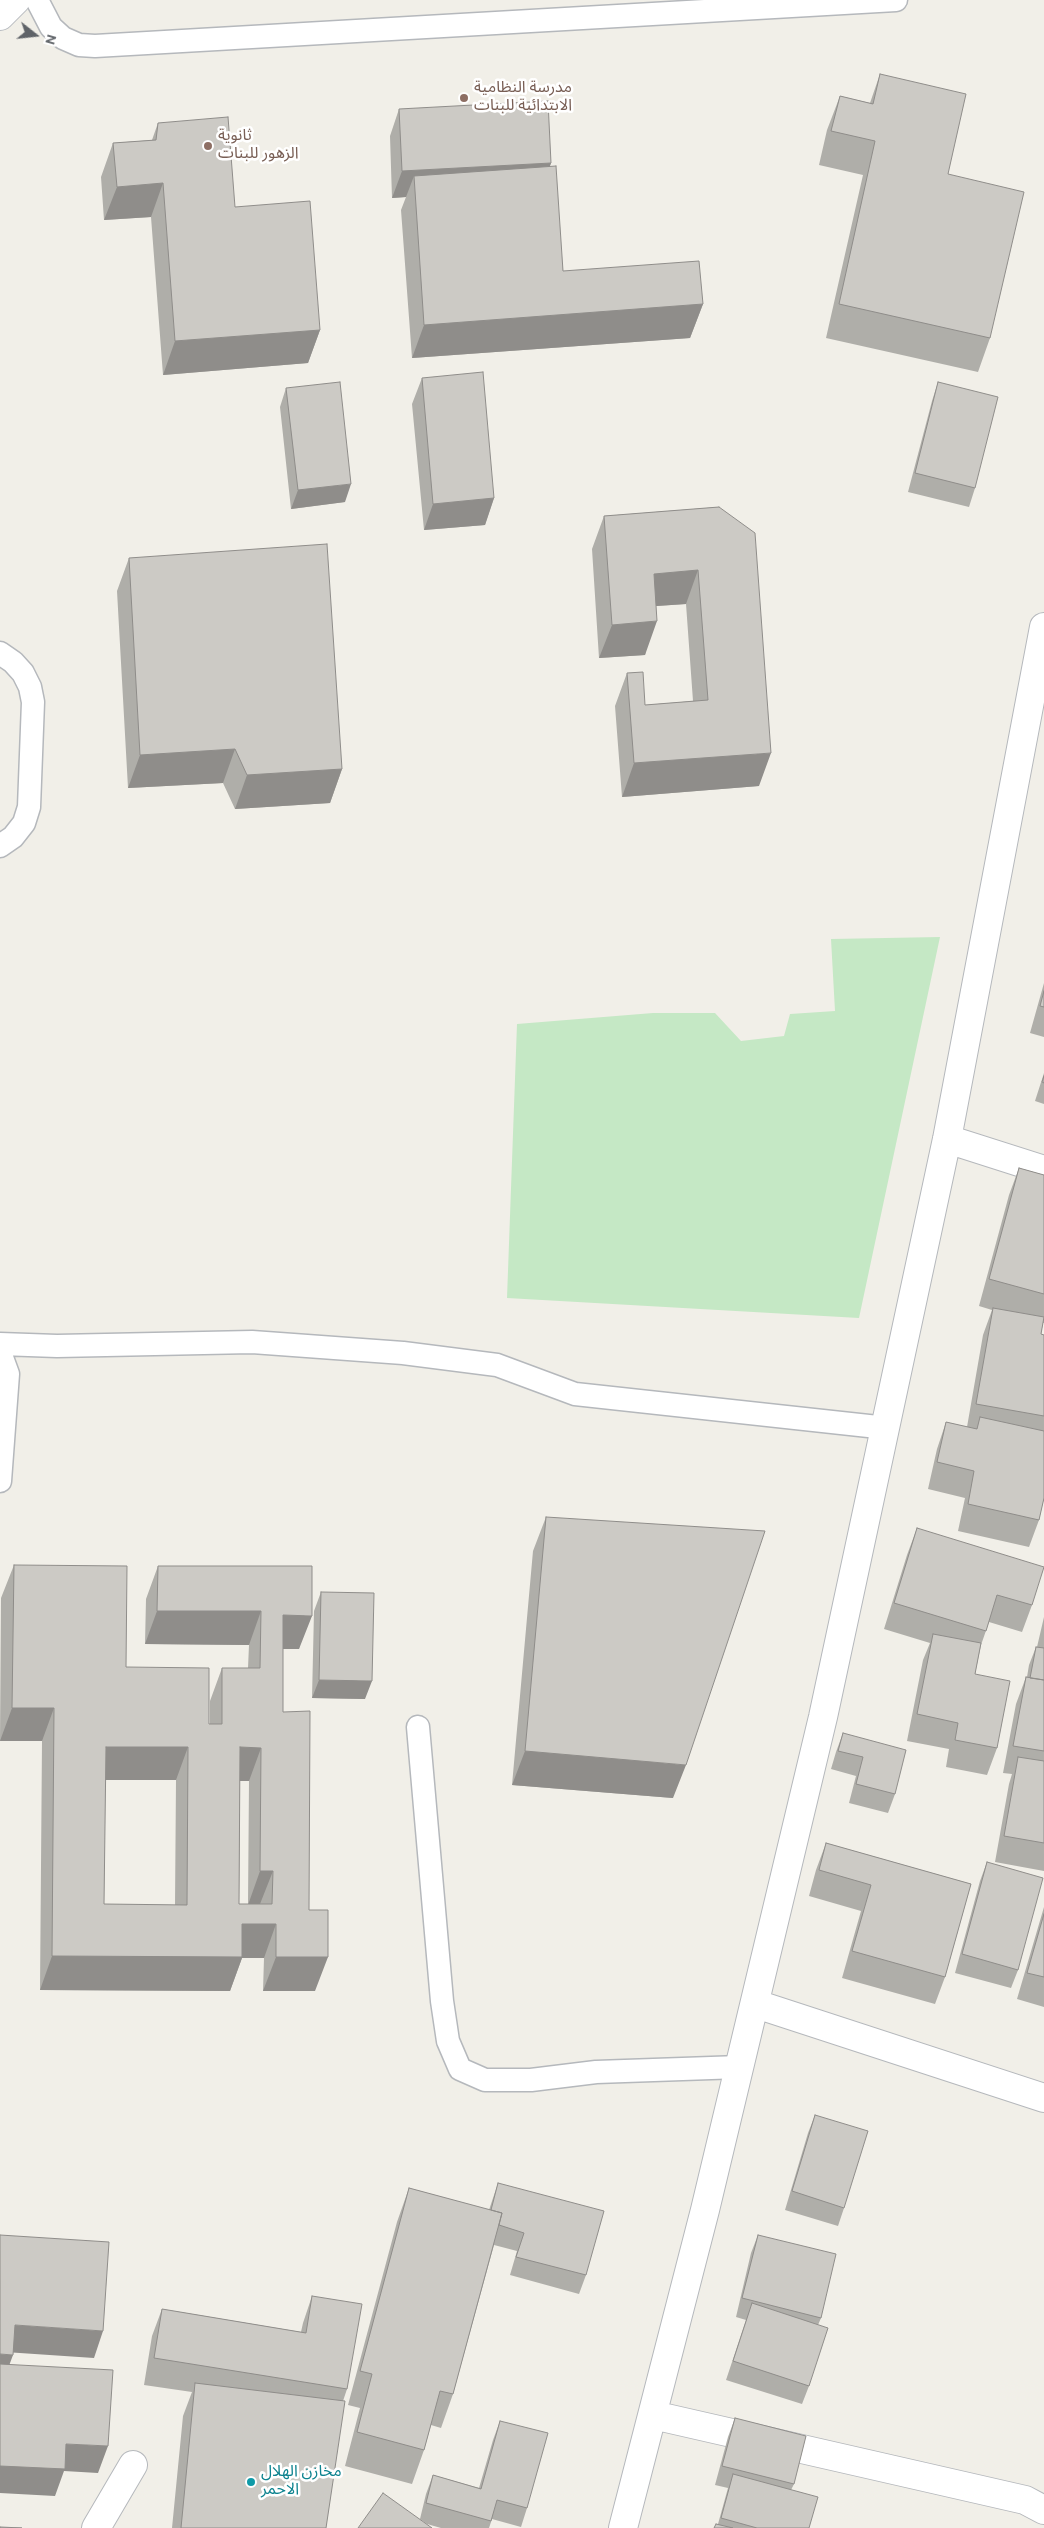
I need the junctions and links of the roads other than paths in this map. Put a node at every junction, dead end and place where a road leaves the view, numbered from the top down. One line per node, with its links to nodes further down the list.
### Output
1 (16, 0): 4 (street)
2 (38, 0): 3 (lane)
3 (896, 0)
4 (0, 16)
5 (1044, 627): 7 (street)
6 (0, 653): 8 (lane)
7 (1036, 715): 9 (street)
8 (0, 846)
9 (947, 1139): 10 (street); 13 (street)
10 (1044, 1170)
11 (0, 1344): 13 (lane)
12 (0, 1352): 14 (lane)
13 (886, 1428): 16 (street)
14 (0, 1481)
15 (418, 1727): 17 (lane)
16 (756, 2004): 17 (street); 18 (street)
17 (740, 2066): 19 (street)
18 (1044, 2098)
19 (653, 2415): 21 (street); 23 (street)
20 (133, 2465): 22 (street)
21 (1044, 2510)
22 (96, 2528)
23 (623, 2528)

